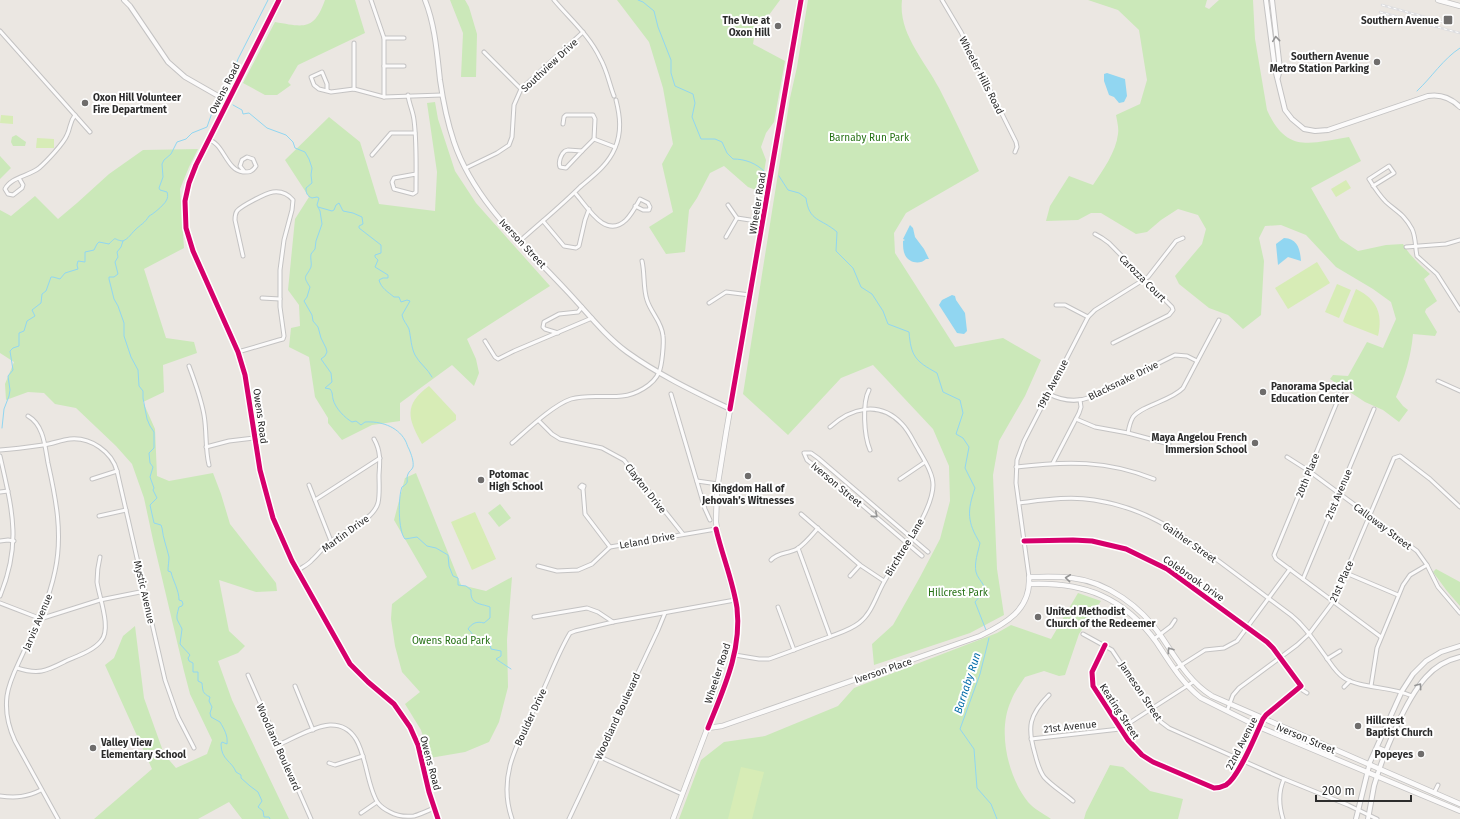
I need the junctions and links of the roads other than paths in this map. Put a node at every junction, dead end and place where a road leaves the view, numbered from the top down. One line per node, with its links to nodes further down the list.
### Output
1 (124, 0): 29 (street)
2 (279, 0): 29 (street, Owens Road)
3 (371, 0): 14 (street)
4 (425, 0): 24 (street, Iverson Street)
5 (554, 0): 13 (street, Southview Drive)
6 (801, 0): 52 (main road, Wheeler Road)
7 (942, 0): 39 (street, Wheeler Hills Road)
8 (1266, 0): 20 (street)
9 (1272, 0): 20 (street, one-way to 9)
10 (1438, 0): 11 (main road)
11 (1460, 6)
12 (0, 31): 31 (street)
13 (583, 32): 22 (street, Southview Drive); 26 (street, Southview Drive)
14 (384, 38): 15 (street); 18 (street)
15 (404, 38)
16 (354, 43): 21 (street)
17 (484, 52): 22 (street)
18 (384, 66): 19 (street); 27 (street)
19 (404, 66)
20 (1278, 77): 30 (street)
21 (354, 89): 23 (street); 27 (street)
22 (521, 89): 41 (street, Southview Drive)
23 (326, 91): 23 (street)
24 (442, 95): 25 (street); 41 (street, Iverson Street)
25 (408, 96): 27 (street); 34 (street)
26 (614, 96)
27 (384, 97)
28 (616, 100): 37 (street)
29 (227, 101): 36 (street, Owens Road)
30 (1460, 107)
31 (75, 115): 33 (street); 44 (street)
32 (563, 124): 35 (street)
33 (90, 132)
34 (414, 133): 40 (street); 43 (street)
35 (594, 138): 37 (street); 38 (street)
36 (209, 140): 42 (street); 76 (street, Owens Road)
37 (615, 147): 46 (street)
38 (582, 151): 38 (street)
39 (1015, 152)
40 (372, 155)
41 (466, 168): 57 (street, Iverson Street)
42 (244, 172): 42 (street)
43 (416, 174): 43 (street)
44 (19, 178): 44 (street)
45 (1373, 186): 45 (street); 59 (street)
46 (575, 193): 49 (street); 51 (street)
47 (728, 205): 50 (street)
48 (635, 206): 48 (street); 49 (street)
49 (589, 209): 51 (street)
50 (737, 218): 52 (street); 54 (street)
51 (543, 221): 57 (street)
52 (763, 222): 63 (main road, Wheeler Road)
53 (1095, 234): 62 (street, Carozza Court)
54 (726, 237)
55 (1183, 238): 62 (street, 19th Avenue)
56 (1460, 240): 59 (street)
57 (520, 241): 68 (street, Iverson Street)
58 (1406, 247): 59 (street)
59 (1415, 247): 69 (street)
60 (243, 256): 65 (street)
61 (642, 261): 79 (street)
62 (1144, 279): 70 (street, 19th Avenue); 75 (street, Carozza Court)
63 (750, 295): 66 (street); 89 (main road, Wheeler Road)
64 (262, 298): 65 (street)
65 (280, 298): 76 (street)
66 (709, 302)
67 (1056, 305): 70 (street)
68 (582, 307): 71 (street, Iverson Street); 73 (street)
69 (1460, 310)
70 (1088, 317): 84 (street, 19th Avenue)
71 (592, 318): 73 (street); 79 (street, Iverson Street)
72 (1219, 320): 77 (street)
73 (558, 333): 74 (street)
74 (485, 341)
75 (1113, 343)
76 (238, 352): 95 (street, Owens Road)
77 (1197, 361): 86 (street, Blacksnake Drive); 94 (street)
78 (189, 366): 100 (street)
79 (659, 372): 89 (street, Iverson Street); 92 (street)
80 (1438, 382): 83 (street)
81 (869, 390): 87 (street)
82 (1342, 390): 110 (street, 20th Place)
83 (1460, 391)
84 (1047, 393): 86 (street, Blacksnake Drive); 109 (street, 19th Avenue)
85 (671, 394): 115 (street)
86 (1080, 400): 91 (street)
87 (865, 409): 93 (street, Birchtree Lane); 102 (street); 106 (street, Birchtree Lane)
88 (1374, 409): 121 (street, 21st Avenue)
89 (730, 410): 116 (main road, Wheeler Road)
90 (28, 416): 99 (street, Jarvis Avenue)
91 (1076, 419): 94 (street); 107 (street)
92 (539, 421): 97 (street); 132 (street, Clayton Drive)
93 (830, 427)
94 (1128, 432): 98 (street)
95 (254, 438): 100 (street); 149 (street, Owens Road)
96 (374, 440): 105 (street, Martin Drive)
97 (512, 443)
98 (1169, 444)
99 (44, 445): 101 (street); 111 (street, Mystic Avenue); 168 (street, Jarvis Avenue)
100 (206, 447): 108 (street)
101 (0, 450)
102 (870, 450)
103 (0, 456): 119 (street)
104 (1287, 457): 110 (street, Calloway Street)
105 (380, 458): 122 (street); 136 (street, Martin Drive)
106 (925, 462): 113 (street); 133 (street, Birchtree Lane)
107 (1053, 463): 109 (street); 114 (street)
108 (209, 465)
109 (1016, 467): 123 (street, 19th Avenue)
110 (1309, 471): 121 (street, Calloway Street); 148 (street, 20th Place)
111 (117, 472): 112 (street); 125 (street, Mystic Avenue)
112 (92, 479)
113 (900, 479)
114 (1154, 479)
115 (697, 481): 116 (street); 129 (street)
116 (718, 484): 131 (main road, Wheeler Road)
117 (309, 485): 122 (street)
118 (583, 489): 139 (street)
119 (8, 491): 120 (street); 135 (street)
120 (0, 492)
121 (1339, 492): 127 (street, Calloway Street); 153 (street, 21st Avenue)
122 (315, 500): 136 (street)
123 (1019, 503): 137 (street, 19th Avenue); 159 (street, Gaither Street)
124 (1460, 507): 127 (street, 21st Place)
125 (126, 510): 128 (street); 156 (street, Mystic Avenue)
126 (801, 514): 130 (street)
127 (1369, 515): 146 (street, Calloway Street); 150 (street, 21st Place)
128 (99, 516)
129 (710, 520)
130 (818, 528): 140 (street); 145 (street)
131 (716, 529): 132 (street, Leland Drive); 161 (main road, Wheeler Road)
132 (683, 534): 139 (street, Leland Drive)
133 (911, 538): 138 (street, Birchtree Lane); 138 (street, Iverson Street, one-way to 138); 141 (street, Iverson Street)
134 (0, 541): 135 (street)
135 (14, 541): 157 (street)
136 (331, 541): 149 (street, Martin Drive)
137 (1024, 541): 152 (street, 19th Avenue); 171 (street, Colebrook Drive)
138 (907, 544): 142 (street, Iverson Street); 154 (street, Birchtree Lane)
139 (610, 547): 147 (street, Leland Drive)
140 (798, 548): 144 (street); 175 (street)
141 (928, 552)
142 (922, 556)
143 (100, 557): 160 (street)
144 (770, 560)
145 (860, 565): 151 (street); 154 (street)
146 (1427, 565): 158 (street); 166 (street, Calloway Street)
147 (538, 566)
148 (1290, 569): 153 (street); 159 (street)
149 (297, 570): 237 (street, Owens Road)
150 (1346, 573): 158 (street); 162 (street, 21st Place)
151 (850, 576)
152 (1029, 578): 155 (main road, Iverson Place); 173 (main road, Iverson Street, one-way to 152)
153 (1303, 579): 162 (street)
154 (884, 581): 175 (street, Birchtree Lane)
155 (1030, 584): 177 (main road, Iverson Street); 208 (main road, Iverson Place)
156 (145, 591): 160 (street); 216 (street, Mystic Avenue)
157 (0, 596)
158 (1398, 596): 176 (street)
159 (1269, 598): 171 (street); 174 (street, Gaither Street)
160 (100, 600): 168 (street); 187 (street)
161 (735, 600): 165 (street, Boulder Drive); 182 (main road, Wheeler Road)
162 (1333, 602): 174 (street, 21st Place); 176 (street)
163 (0, 603): 168 (street)
164 (778, 606): 180 (street)
165 (665, 613): 170 (street, Boulder Drive); 220 (street, Woodland Boulevard)
166 (1460, 613)
167 (534, 617): 170 (street)
168 (39, 618): 187 (street, Jarvis Avenue)
169 (1175, 620): 173 (street)
170 (613, 622): 245 (street, Boulder Drive)
171 (1247, 628): 183 (street, Colebrook Drive); 186 (street)
172 (1084, 634): 178 (street, Jameson Street)
173 (1160, 634): 177 (street); 186 (main road, Iverson Street, one-way to 173)
174 (1309, 634): 183 (street, 21st Place); 185 (street, Gaither Street)
175 (830, 636): 180 (street, Birchtree Lane)
176 (1381, 637): 194 (street)
177 (1154, 639): 188 (main road, Iverson Street)
178 (1105, 645): 202 (street, Jameson Street); 209 (street, Keating Street)
179 (1460, 646): 197 (street)
180 (794, 650): 182 (street, Birchtree Lane)
181 (1340, 651): 185 (street)
182 (735, 655): 208 (main road, Wheeler Road)
183 (1281, 657): 195 (street, Colebrook Drive); 201 (street, 21st Place)
184 (1460, 657): 200 (street, one-way to 184)
185 (1327, 659): 190 (street, Gaither Street)
186 (1181, 665): 188 (street); 191 (main road, Iverson Street)
187 (17, 668): 230 (street, Jarvis Avenue)
188 (1175, 669): 193 (main road, Iverson Street)
189 (248, 675): 214 (street, Woodland Boulevard)
190 (1350, 681): 194 (street, Gaither Street); 196 (street)
191 (1193, 682): 193 (street, 21st Avenue); 201 (main road, Iverson Street)
192 (295, 686): 210 (street)
193 (1188, 686): 202 (street, 21st Avenue); 203 (main road, Iverson Street)
194 (1371, 686): 197 (street, Gaither Street)
195 (1300, 687): 198 (street); 204 (street, 22nd Avenue)
196 (1344, 687)
197 (1402, 691): 200 (street, Gaither Street); 205 (street)
198 (1307, 693)
199 (1048, 695): 213 (street)
200 (1412, 696): 206 (street)
201 (1230, 705): 203 (street, 21st Place); 204 (main road, Iverson Street)
202 (1151, 709): 209 (street, 21st Avenue); 221 (street, Jameson Street)
203 (1227, 711): 207 (main road, Iverson Street)
204 (1263, 719): 207 (street, 22nd Avenue); 223 (main road, Iverson Street)
205 (1388, 722): 206 (street); 211 (street)
206 (1398, 726): 212 (street)
207 (1259, 727): 221 (street, 22nd Avenue); 225 (main road, Iverson Street)
208 (708, 728): 232 (main road, Wheeler Road)
209 (1120, 729): 213 (street, 21st Avenue); 227 (street, Keating Street)
210 (312, 730): 214 (street); 219 (street)
211 (1384, 732): 212 (street); 215 (street)
212 (1394, 735): 217 (street)
213 (1031, 739): 234 (street)
214 (278, 745): 243 (street, Woodland Boulevard)
215 (1377, 747): 217 (street); 223 (street)
216 (194, 748)
217 (1386, 751): 218 (street); 224 (street)
218 (1394, 754)
219 (363, 756): 222 (street); 235 (street)
220 (598, 756): 232 (street); 246 (street, Woodland Boulevard)
221 (1243, 761): 227 (street, 22nd Avenue); 228 (street, Jameson Street)
222 (328, 763)
223 (1369, 765): 224 (main road, Iverson Street); 225 (street)
224 (1380, 770): 226 (street); 231 (main road, Iverson Street)
225 (1367, 772): 226 (main road, Iverson Street); 238 (street)
226 (1378, 776): 239 (main road, Iverson Street); 241 (street)
227 (1233, 778)
228 (1284, 779): 238 (street, Jameson Street); 248 (street)
229 (1438, 785): 231 (street)
230 (41, 790): 233 (street); 242 (street, Jarvis Avenue)
231 (1434, 793): 236 (main road, Iverson Street)
232 (682, 794): 247 (main road, Wheeler Road)
233 (0, 796)
234 (1073, 801)
235 (377, 802): 237 (street); 240 (street)
236 (1460, 804)
237 (434, 808): 244 (street, Owens Road)
238 (1358, 810): 241 (street, Jameson Street); 249 (street)
239 (1460, 811)
240 (361, 813)
241 (1368, 817): 250 (street, Jameson Street)
242 (58, 819)
243 (311, 819)
244 (438, 819)
245 (512, 819)
246 (569, 819)
247 (673, 819)
248 (1283, 819)
249 (1356, 819)
250 (1377, 819)

